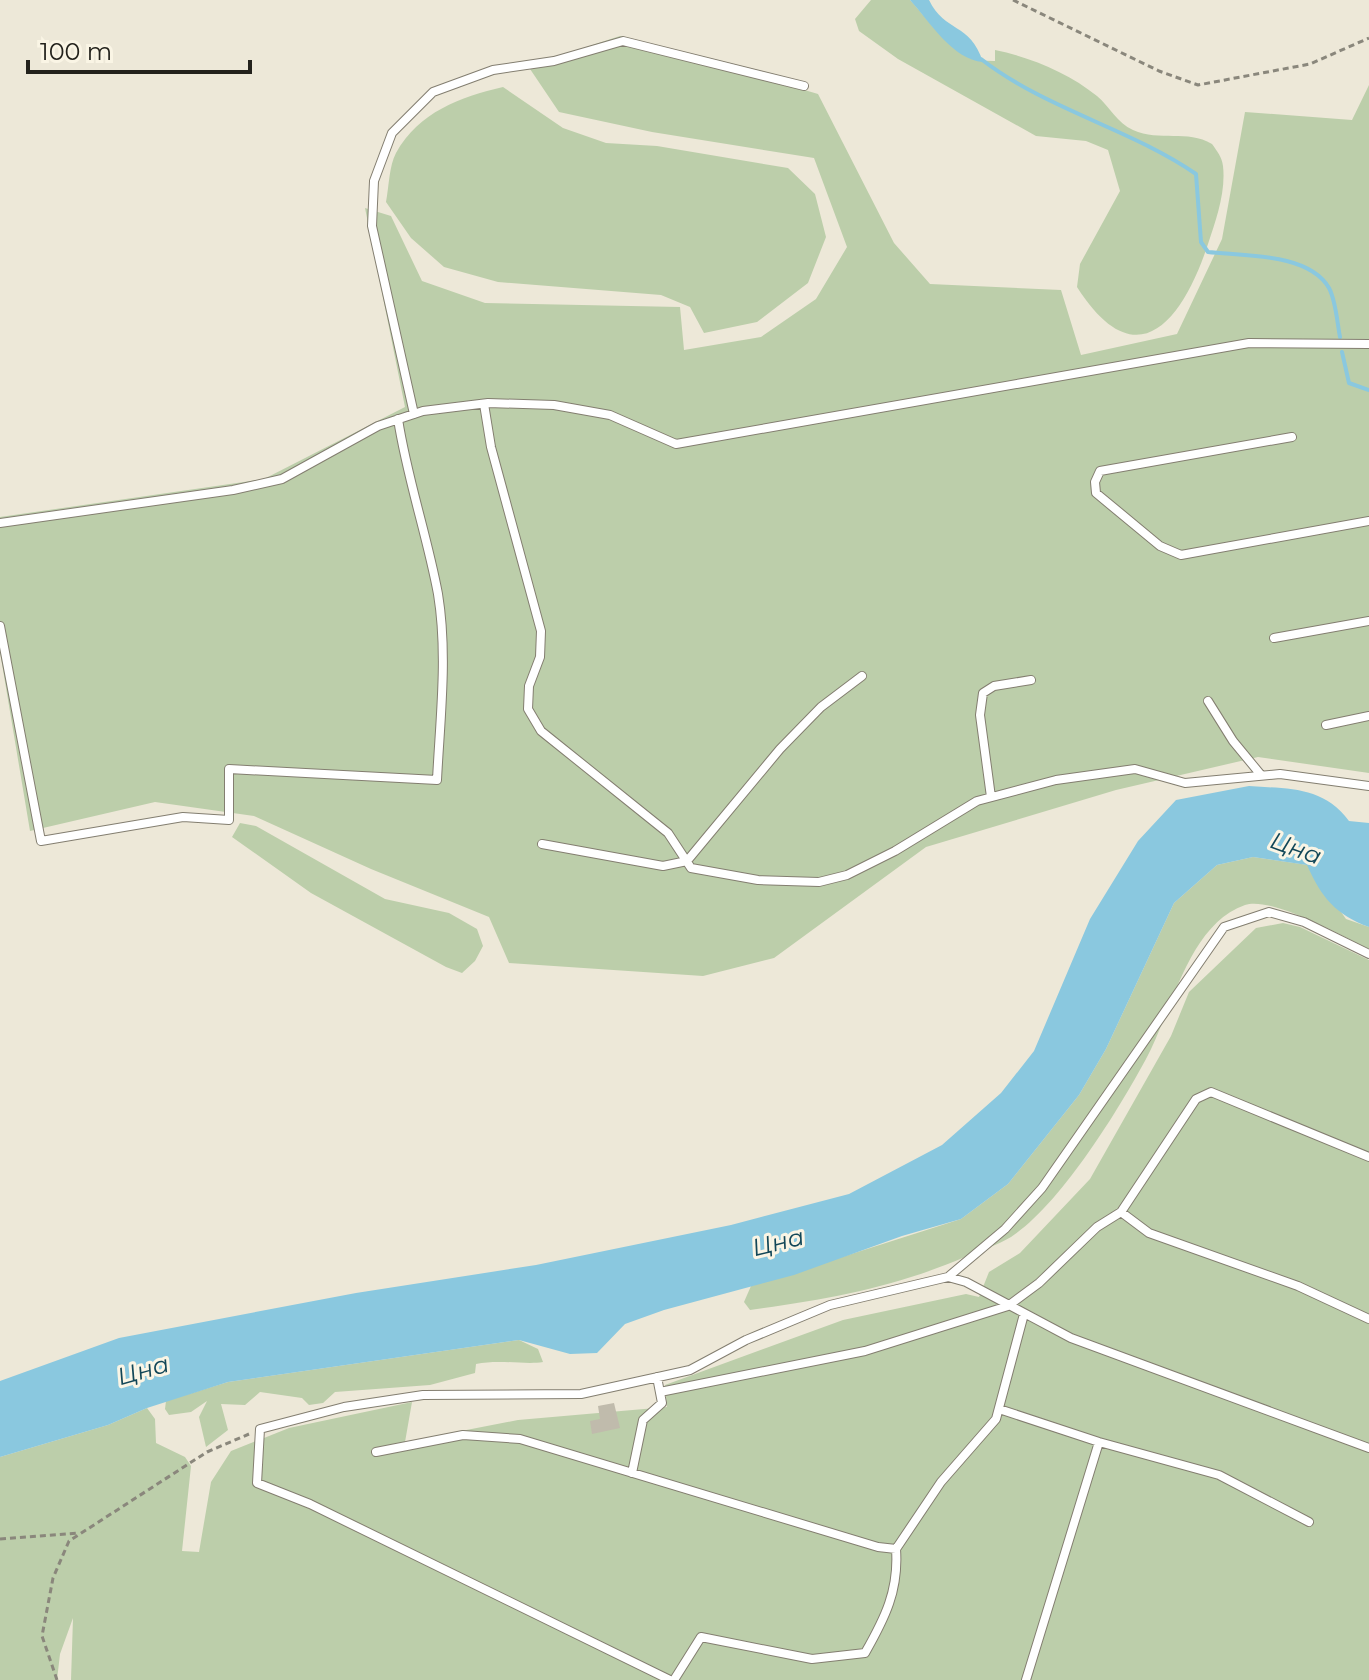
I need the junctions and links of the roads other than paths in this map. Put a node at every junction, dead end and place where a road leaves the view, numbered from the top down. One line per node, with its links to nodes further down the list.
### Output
1 (804, 86): 4 (lane)
2 (1369, 344): 3 (lane)
3 (484, 404): 4 (lane); 21 (lane)
4 (414, 414): 5 (lane)
5 (398, 419): 8 (lane); 10 (lane)
6 (1292, 437): 7 (lane)
7 (1369, 521)
8 (0, 523)
9 (1369, 621): 11 (lane)
10 (0, 626)
11 (1274, 638)
12 (862, 676): 21 (lane)
13 (1031, 680): 19 (lane)
14 (1208, 701): 17 (lane)
15 (1369, 716): 16 (lane)
16 (1326, 725)
17 (1261, 775): 18 (lane); 19 (lane)
18 (1369, 786)
19 (991, 797): 21 (lane)
20 (542, 844): 21 (lane)
21 (687, 861)
22 (1369, 954): 25 (lane)
23 (1369, 1157): 24 (lane)
24 (1121, 1212): 26 (lane); 28 (lane)
25 (948, 1277): 26 (lane); 29 (lane)
26 (1008, 1306): 27 (lane); 30 (lane)
27 (1024, 1314): 31 (lane); 33 (lane)
28 (1369, 1319)
29 (657, 1377): 30 (lane); 38 (lane)
30 (660, 1392): 35 (lane)
31 (999, 1409): 32 (lane); 37 (lane)
32 (1099, 1442): 36 (lane); 39 (lane)
33 (1369, 1448)
34 (376, 1452): 35 (lane)
35 (632, 1473): 37 (lane)
36 (1309, 1522)
37 (896, 1549): 38 (lane)
38 (672, 1680)
39 (1026, 1680)

